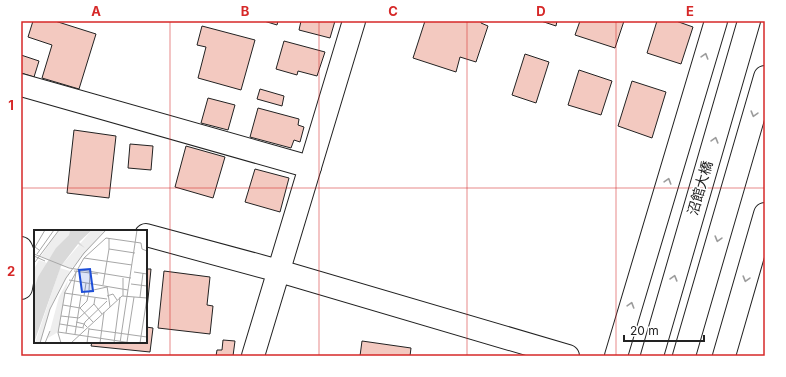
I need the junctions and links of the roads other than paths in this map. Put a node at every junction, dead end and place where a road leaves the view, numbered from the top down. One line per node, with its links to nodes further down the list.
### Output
1 (354, 21): 6 (street)
2 (716, 21): 15 (street, one-way to 2)
3 (749, 21): 16 (street, 沼館大橋, one-way to 3)
4 (765, 77): 17 (street, one-way to 17)
5 (21, 85): 6 (street)
6 (310, 167): 11 (street)
7 (765, 214): 18 (street, one-way to 18)
8 (147, 235): 11 (street)
9 (34, 245): 10 (street)
10 (21, 248): 12 (street)
11 (278, 271): 13 (street); 14 (street)
12 (21, 288)
13 (253, 356)
14 (568, 356)
15 (616, 356)
16 (652, 356)
17 (684, 356)
18 (724, 356)

